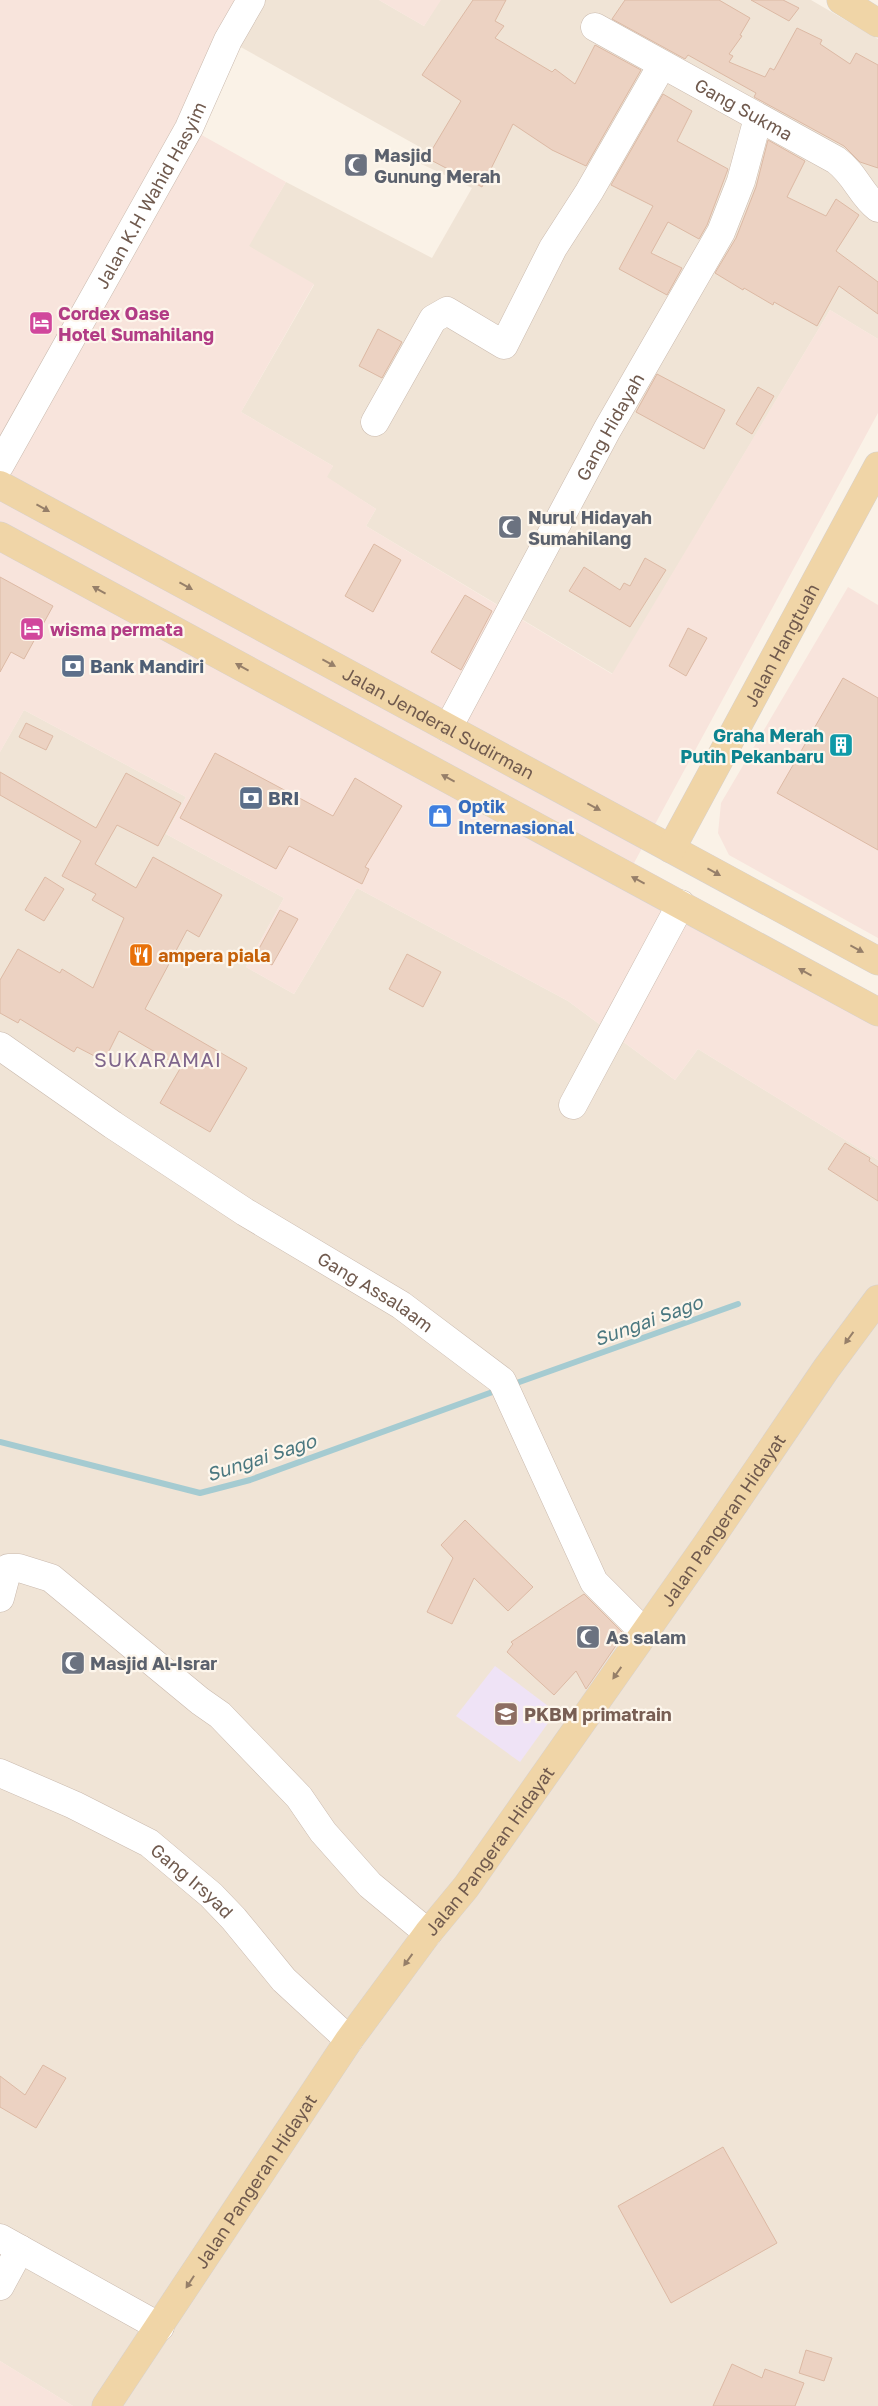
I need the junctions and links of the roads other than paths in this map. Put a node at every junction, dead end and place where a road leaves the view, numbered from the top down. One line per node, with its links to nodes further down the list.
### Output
1 (251, 0): 9 (street, Jalan K.H Wahid Hasyim)
2 (841, 0): 3 (main road)
3 (878, 22)
4 (594, 27): 5 (street, Gang Sukma)
5 (662, 65): 6 (street, Gang Sukma); 8 (street)
6 (758, 118): 7 (street, Gang Sukma); 13 (street, Gang Hidayah)
7 (878, 208)
8 (375, 422)
9 (0, 465)
10 (878, 466): 14 (main road, Jalan Hangtuah)
11 (0, 485): 13 (main road, Jalan Jenderal Sudirman, one-way to 13)
12 (0, 536): 15 (main road, one-way to 12)
13 (448, 728): 14 (main road, Jalan Jenderal Sudirman, one-way to 14)
14 (671, 849): 16 (main road, Jalan Jenderal Sudirman, one-way to 16)
15 (680, 904): 17 (main road, one-way to 15); 19 (street)
16 (878, 961)
17 (878, 1012)
18 (0, 1046): 22 (street, Gang Assalaam)
19 (573, 1105)
20 (878, 1299): 22 (main road, Jalan Pangeran Hidayat, one-way to 22)
21 (0, 1598): 24 (street)
22 (645, 1633): 24 (main road, Jalan Pangeran Hidayat, one-way to 24)
23 (0, 1773): 25 (street, Gang Irsyad)
24 (428, 1933): 25 (main road, Jalan Pangeran Hidayat, one-way to 25)
25 (349, 2040): 28 (main road, Jalan Pangeran Hidayat, one-way to 28)
26 (10, 2243): 27 (street); 28 (street)
27 (0, 2286)
28 (160, 2327): 29 (main road, Jalan Pangeran Hidayat)
29 (106, 2406)

